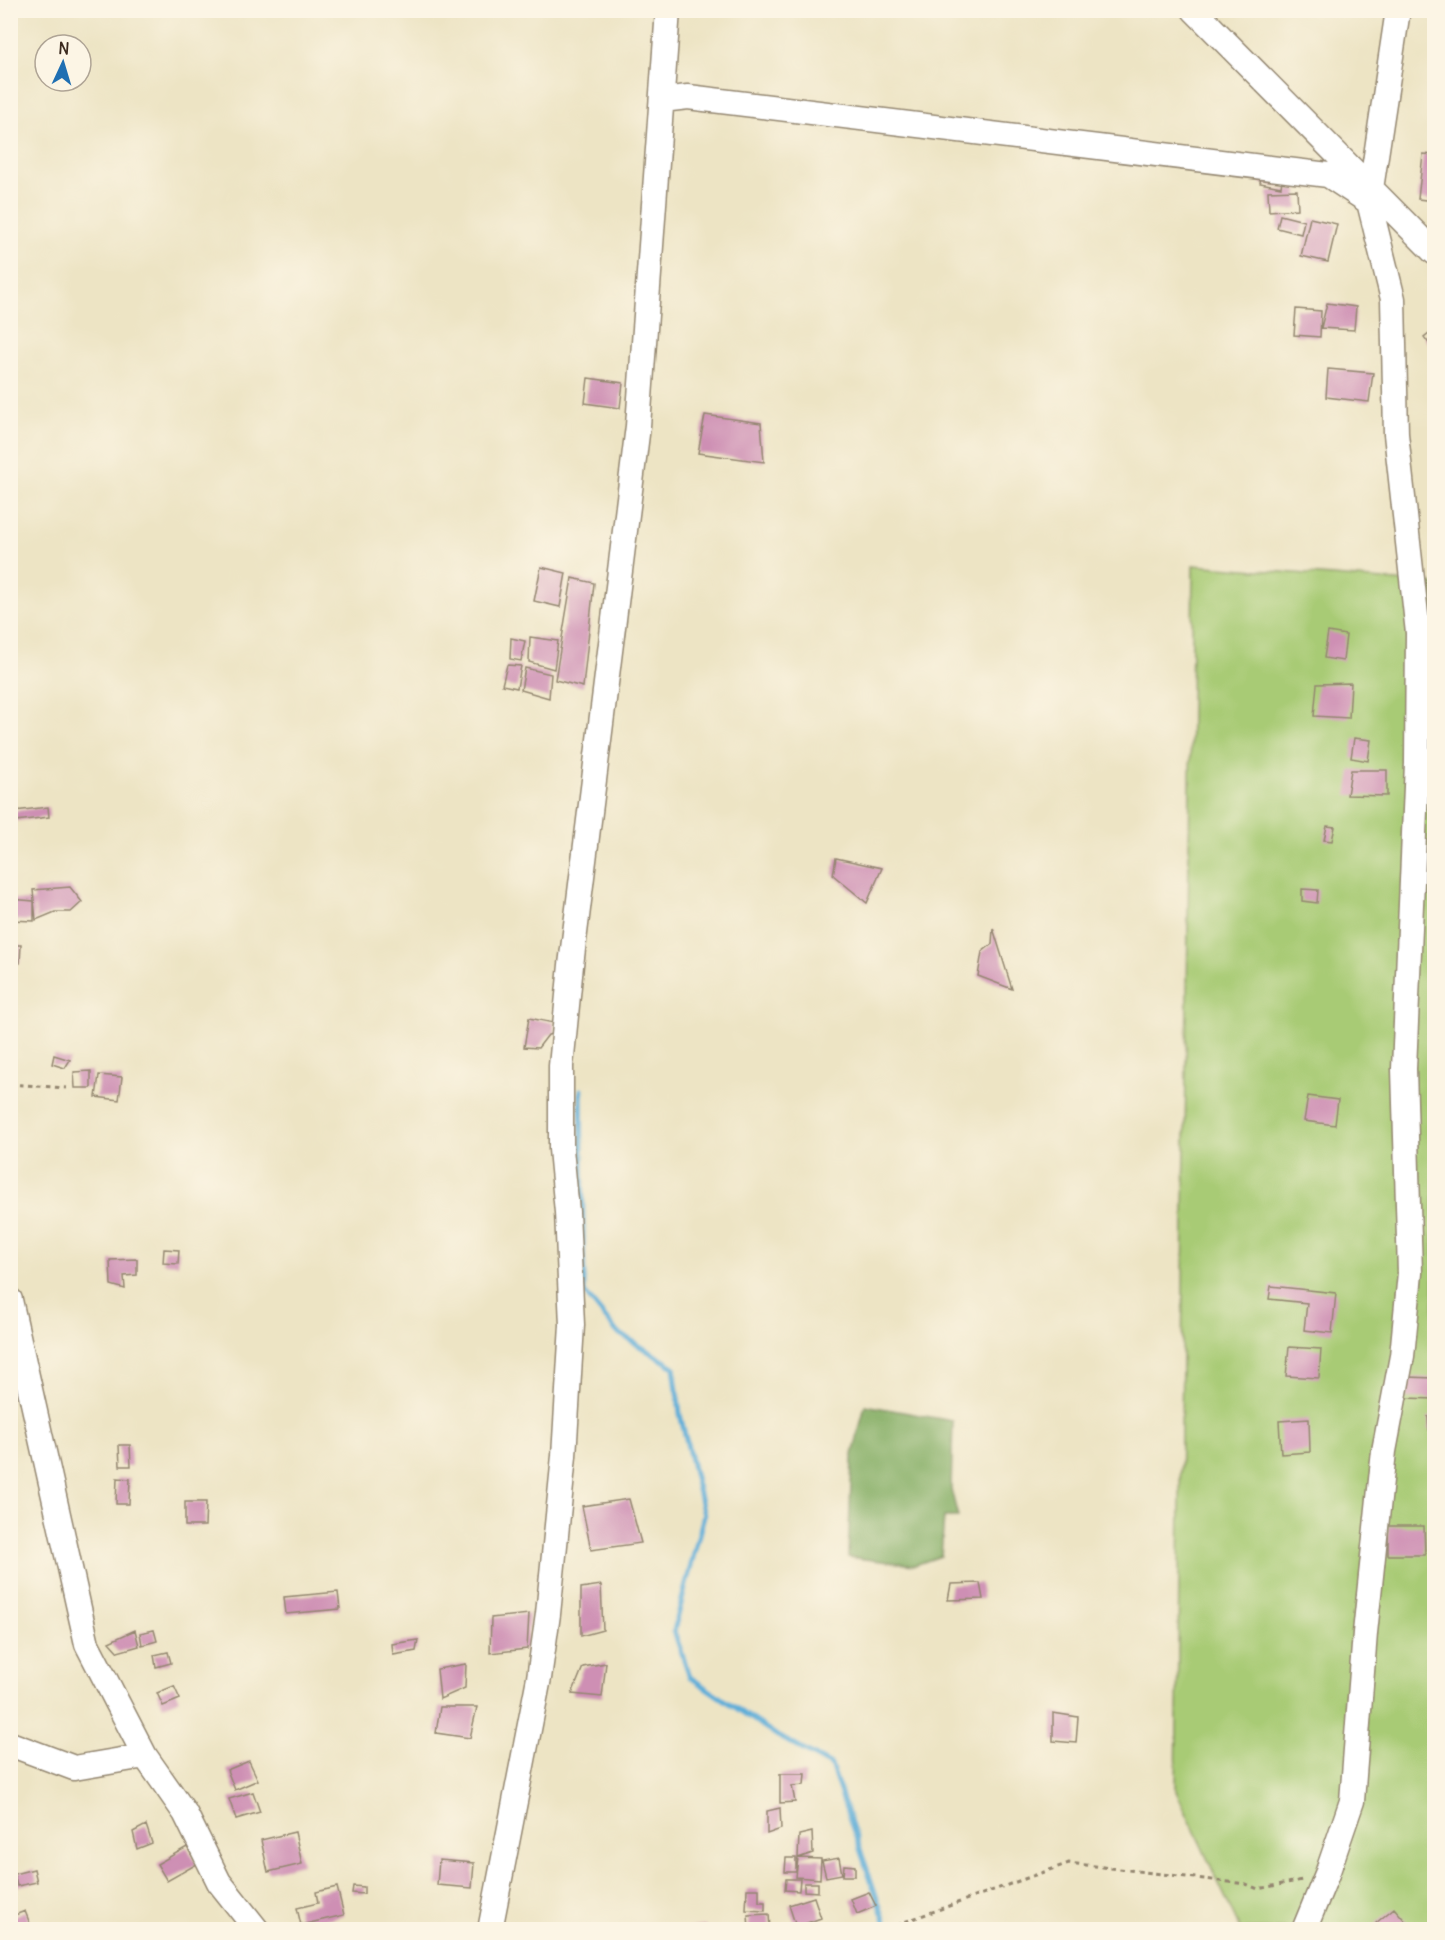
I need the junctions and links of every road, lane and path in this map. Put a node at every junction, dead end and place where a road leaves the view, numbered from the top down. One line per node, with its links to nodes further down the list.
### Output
1 (668, 10): 4 (street)
2 (1194, 10): 5 (street)
3 (1398, 10): 5 (street)
4 (662, 100): 5 (street); 15 (street)
5 (1369, 194): 6 (street); 12 (street)
6 (1434, 252)
7 (10, 1084): 8 (path)
8 (67, 1088)
9 (10, 1300): 11 (street)
10 (10, 1744): 11 (street)
11 (145, 1756): 14 (street)
12 (1327, 1874): 16 (path); 17 (street)
13 (1434, 1925): 18 (path)
14 (257, 1929)
15 (490, 1929)
16 (889, 1929)
17 (1304, 1929)
18 (1428, 1929)

